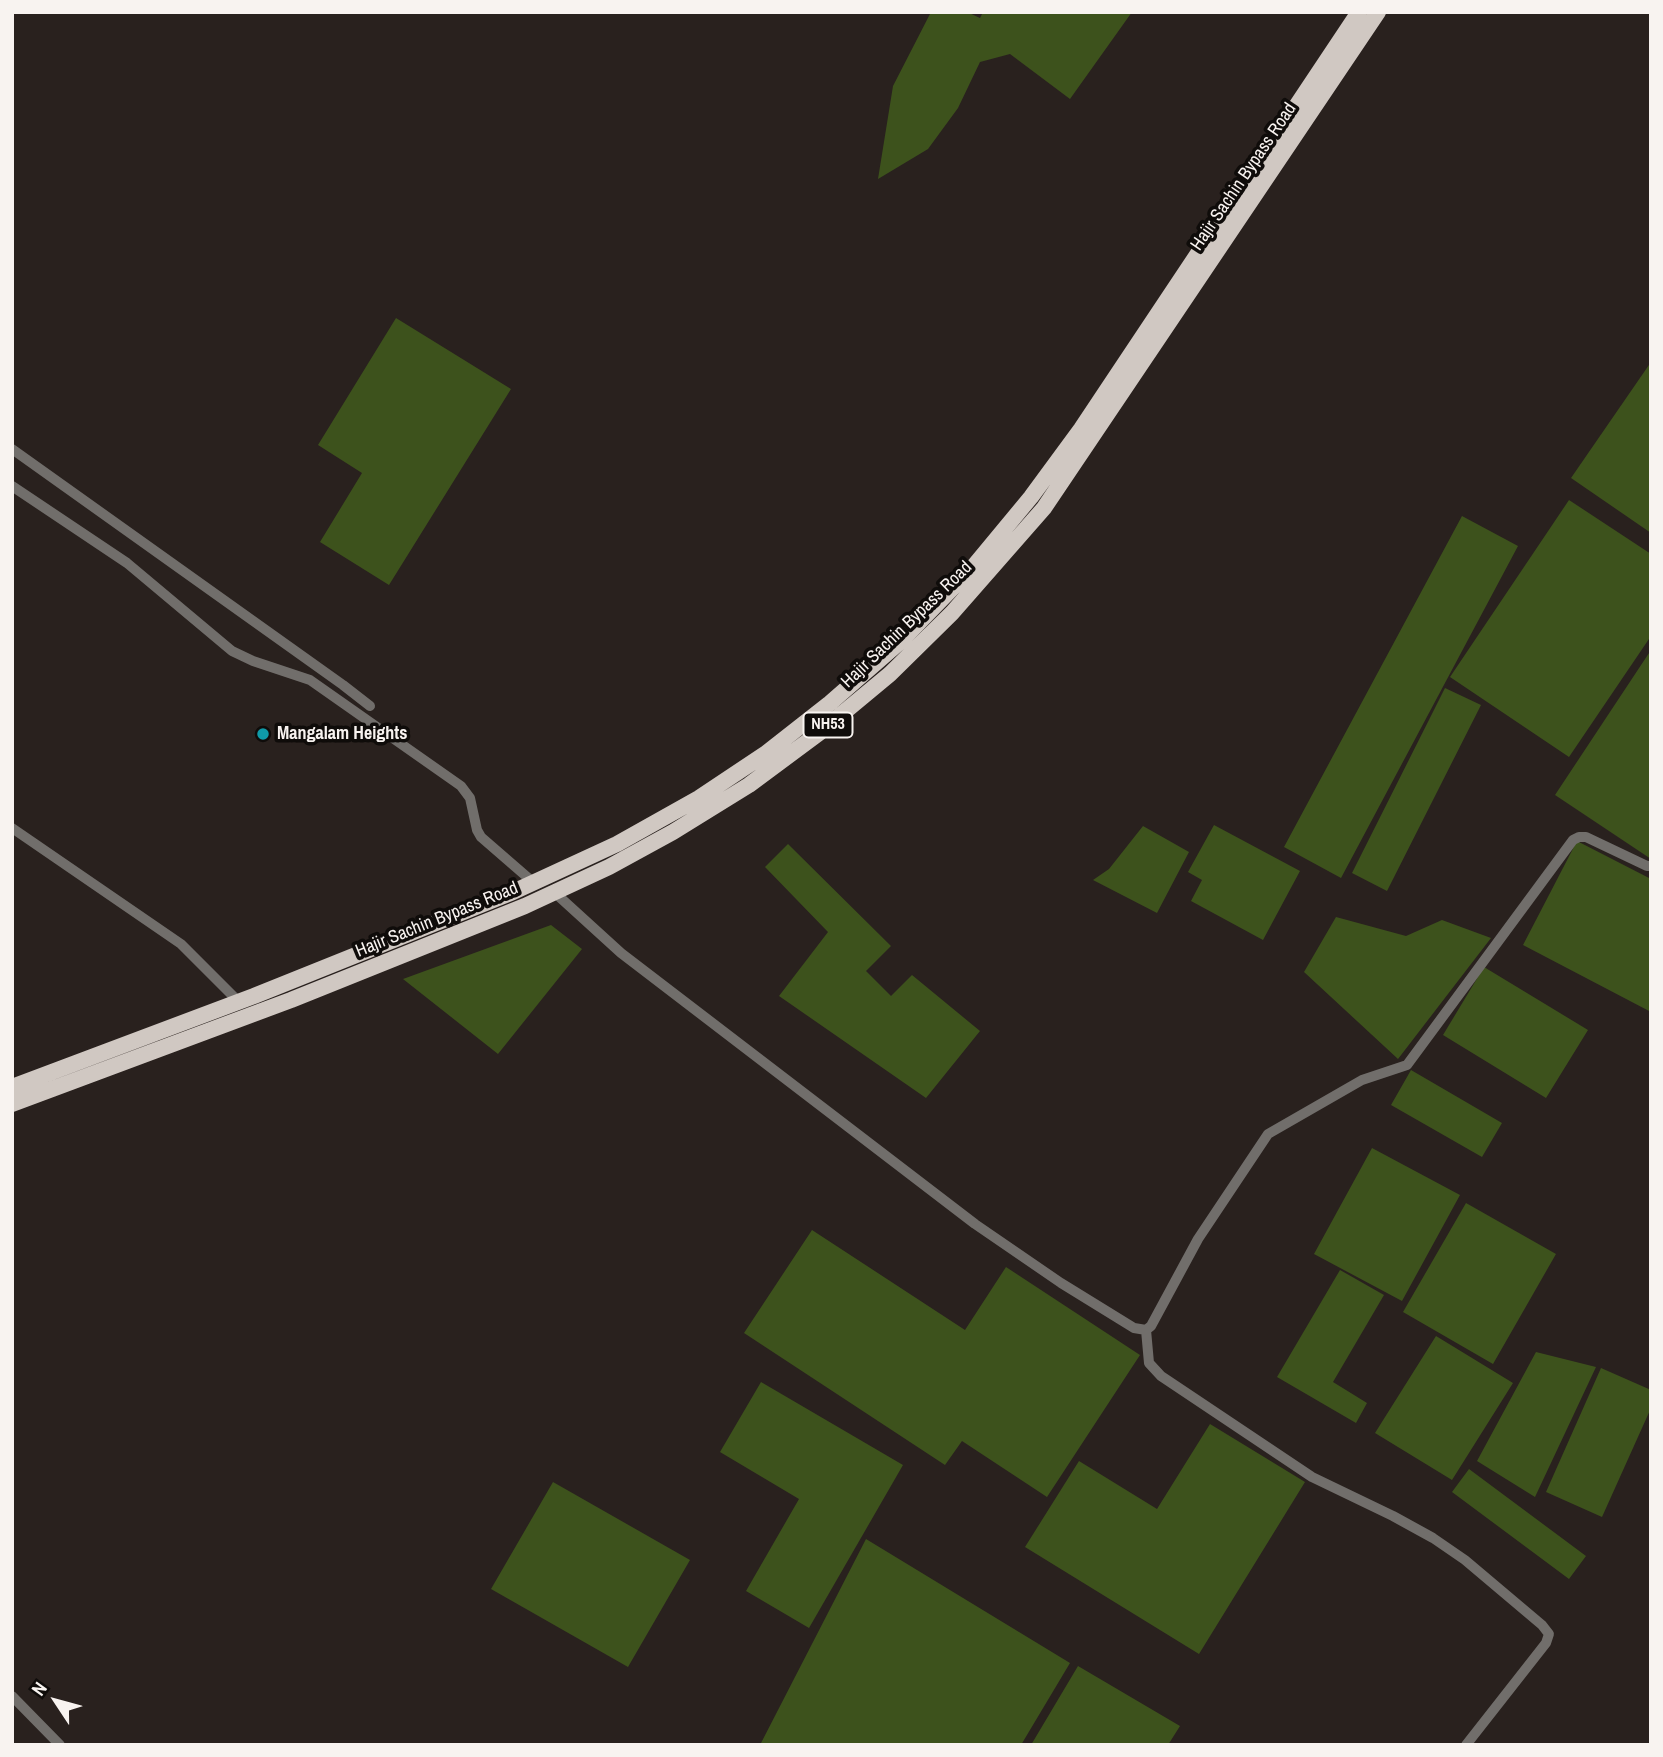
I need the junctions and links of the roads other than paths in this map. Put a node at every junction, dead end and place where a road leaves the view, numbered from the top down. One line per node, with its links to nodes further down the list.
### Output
1 (1359, 12): 8 (highway, NH53)
2 (1378, 12): 9 (highway, Hajir Sachin Bypass Road / NH53)
3 (12, 449): 5 (street)
4 (12, 486): 8 (street)
5 (370, 706)
6 (12, 828): 10 (street)
7 (1651, 866): 13 (street)
8 (534, 883): 10 (highway, NH53)
9 (554, 892): 12 (highway, Hajir Sachin Bypass Road / NH53); 13 (street)
10 (240, 1002): 11 (highway, NH53)
11 (12, 1087)
12 (12, 1104)
13 (1146, 1330): 16 (street)
14 (12, 1696): 15 (street)
15 (60, 1745)
16 (1466, 1745)

